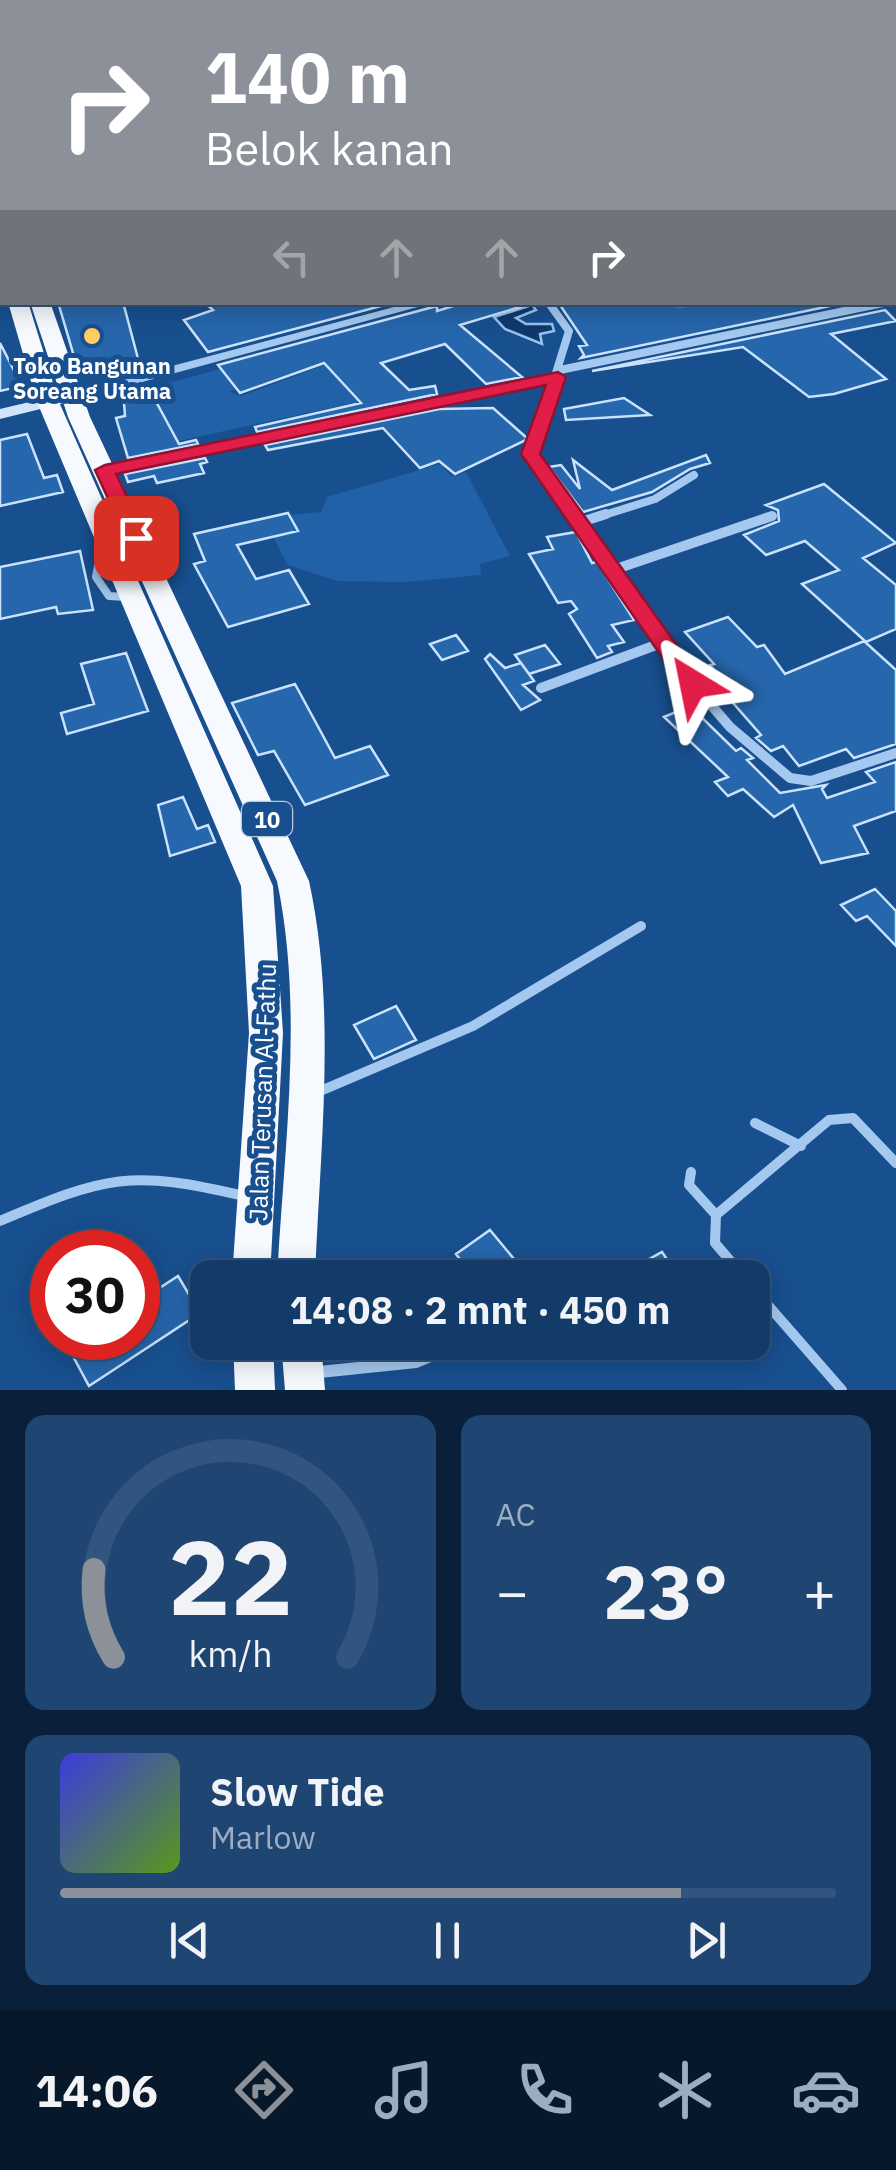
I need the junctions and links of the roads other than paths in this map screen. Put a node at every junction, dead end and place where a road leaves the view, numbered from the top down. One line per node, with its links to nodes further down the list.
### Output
1 (19, 305): 7 (highway, Jalan Terusan Al-Fathu / 10)
2 (41, 305): 7 (highway, Jalan Terusan Al-Fathu / 10)
3 (419, 305): 7 (street)
4 (550, 305): 6 (street)
5 (875, 305): 6 (street)
6 (558, 374): 9 (street); 12 (street)
7 (59, 400): 8 (main road); 9 (highway, Jalan Terusan Al-Fathu / 10); 23 (highway, Jalan Terusan Al-Fathu / 10)
8 (0, 414)
9 (105, 470): 18 (highway, Jalan Terusan Al-Fathu / 10)
10 (694, 475): 12 (street)
11 (772, 516): 13 (street)
12 (578, 523): 13 (street)
13 (613, 570): 14 (street)
14 (664, 642): 15 (street); 16 (street)
15 (540, 688)
16 (896, 753)
17 (641, 926): 18 (lane)
18 (304, 1097): 27 (highway, Jalan Terusan Al-Fathu / 10)
19 (756, 1123): 20 (lane)
20 (801, 1146): 21 (lane); 24 (lane)
21 (896, 1163)
22 (691, 1172): 24 (lane)
23 (254, 1198): 25 (lane); 26 (highway, Jalan Terusan Al-Fathu / 10)
24 (716, 1215): 28 (lane)
25 (0, 1221)
26 (252, 1260)
27 (297, 1260)
28 (729, 1260)
29 (770, 1307): 32 (lane)
30 (421, 1360): 31 (street)
31 (303, 1369)
32 (842, 1390)

